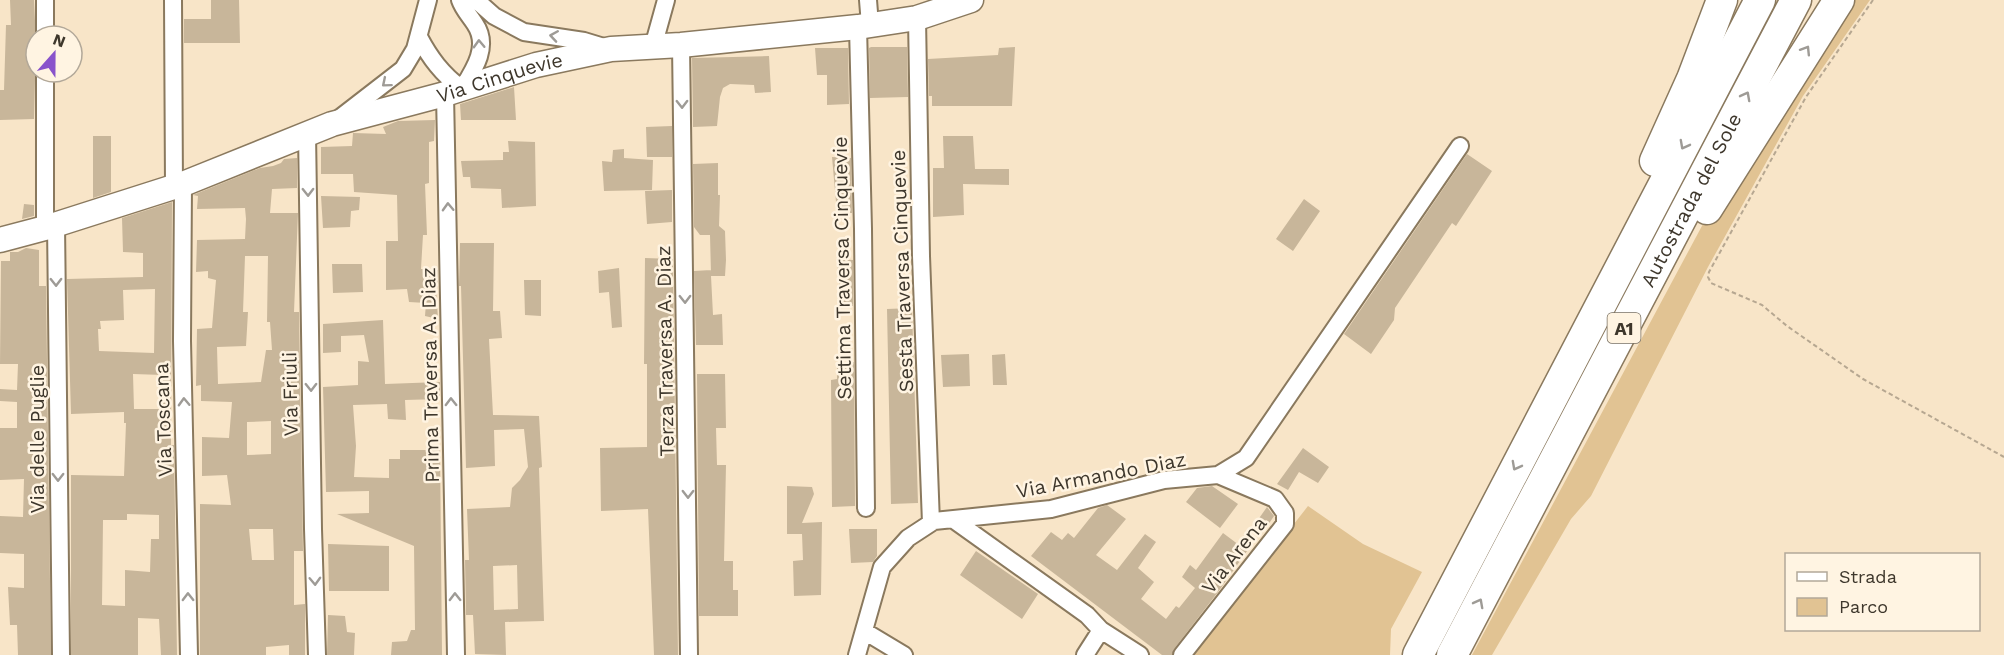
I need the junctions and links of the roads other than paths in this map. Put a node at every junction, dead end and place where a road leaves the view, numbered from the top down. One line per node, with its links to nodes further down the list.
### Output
1 (45, 0): 14 (street)
2 (173, 0): 25 (street, Via Toscana)
3 (428, 0): 16 (street)
4 (460, 0): 21 (street, one-way to 4)
5 (476, 0): 19 (street, one-way to 5)
6 (666, 0): 18 (street)
7 (868, 0): 15 (street, Settima Traversa Cinquevie)
8 (971, 0): 13 (street, Via Cinquevie)
9 (1722, 0): 28 (highway)
10 (1760, 0): 28 (highway, Autostrada del Sole / A1, one-way to 28)
11 (1796, 0): 33 (highway, Autostrada del Sole / A1, one-way to 11)
12 (1839, 0): 33 (highway, one-way to 12)
13 (917, 18): 15 (street, Via Cinquevie); 32 (street, Sesta Traversa Cinquevie)
14 (45, 24)
15 (864, 26): 17 (street, Via Cinquevie); 30 (street, Settima Traversa Cinquevie)
16 (419, 37): 21 (street); 22 (street, one-way to 22)
17 (681, 45): 18 (street, Via Cinquevie); 40 (street, Terza Traversa A. Diaz, one-way to 40)
18 (653, 47): 19 (street, Via Cinquevie)
19 (611, 49): 21 (street, Via Cinquevie)
20 (45, 84): 26 (street)
21 (453, 91): 22 (street, Via Cinquevie); 39 (street, Prima Traversa A. Diaz, one-way to 21)
22 (332, 124): 23 (street, Via Cinquevie)
23 (307, 133): 25 (street, Via Cinquevie); 38 (street, Via Friuli, one-way to 38)
24 (1460, 146): 29 (street, Via Armando Diaz)
25 (179, 186): 26 (street, Via Cinquevie); 37 (street, Via Toscana, one-way to 25)
26 (50, 226): 27 (street, Via Cinquevie); 36 (street, Via delle Puglie, one-way to 36)
27 (0, 240)
28 (1534, 433): 46 (highway, Autostrada del Sole / A1, one-way to 46)
29 (1218, 476): 31 (street, Via Armando Diaz); 45 (street, Via Arena)
30 (866, 508)
31 (954, 520): 32 (street, Via Armando Diaz); 34 (street)
32 (931, 523): 35 (street, Via Armando Diaz)
33 (1497, 569): 47 (highway, Autostrada del Sole / A1, one-way to 33)
34 (1101, 630): 43 (street); 44 (street)
35 (864, 631): 41 (street, Via Armando Diaz); 42 (street)
36 (61, 655)
37 (189, 655)
38 (317, 655)
39 (456, 655)
40 (689, 655)
41 (857, 655)
42 (904, 655)
43 (1085, 655)
44 (1140, 655)
45 (1182, 655)
46 (1418, 655)
47 (1452, 655)

